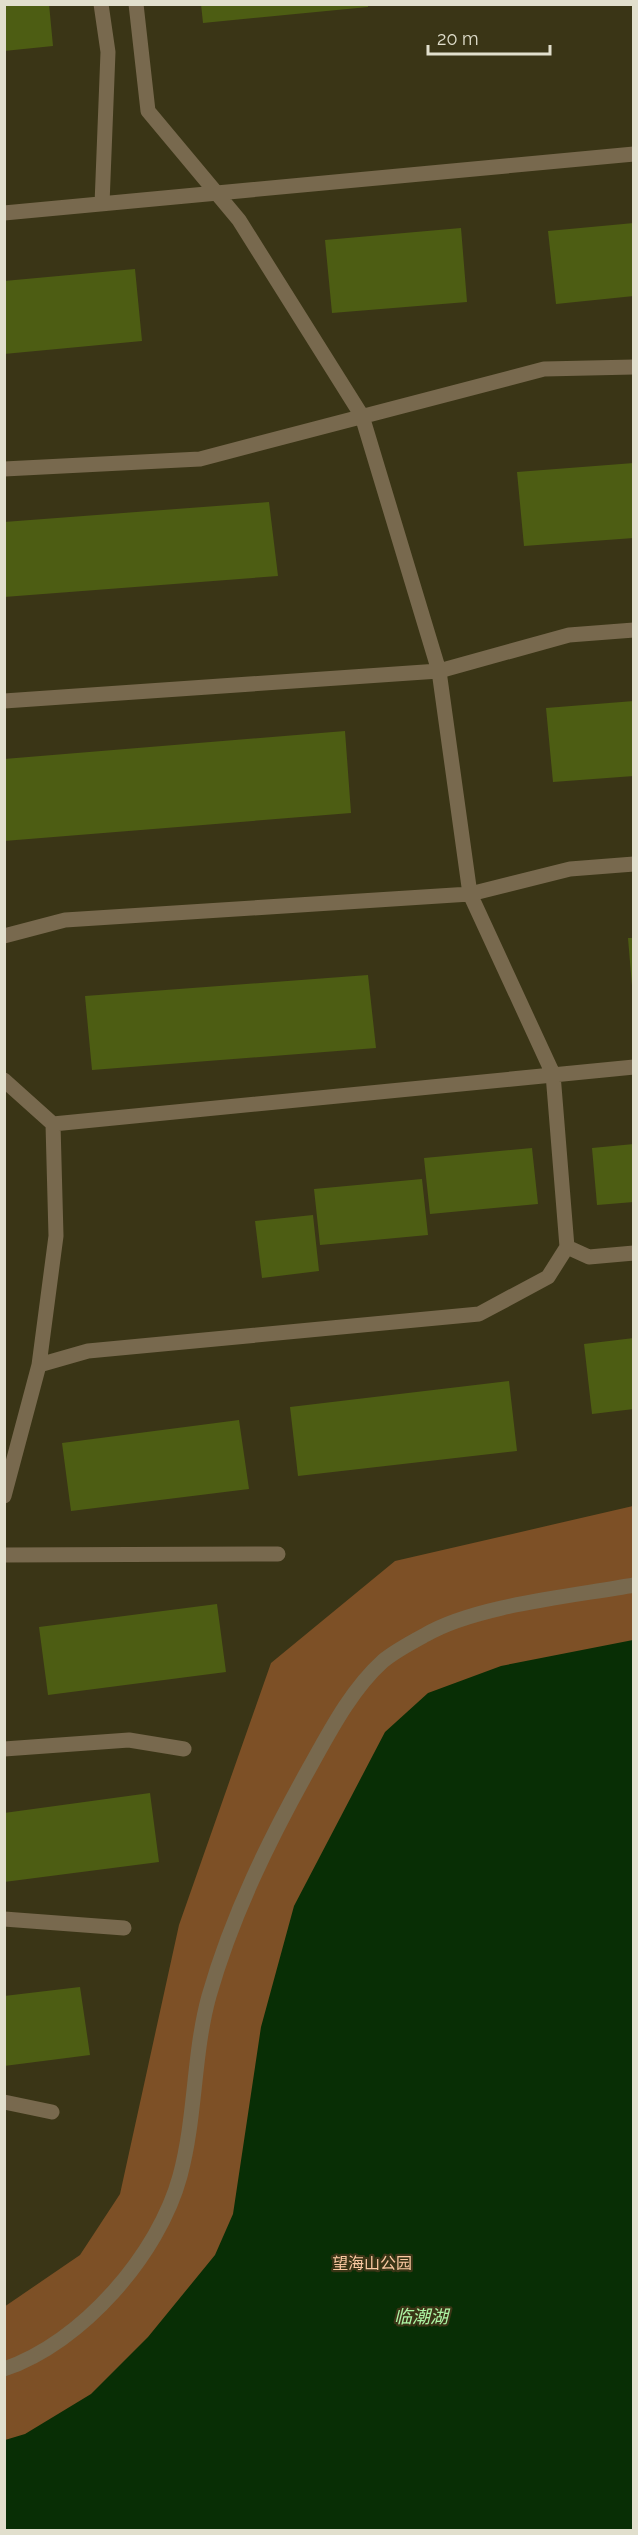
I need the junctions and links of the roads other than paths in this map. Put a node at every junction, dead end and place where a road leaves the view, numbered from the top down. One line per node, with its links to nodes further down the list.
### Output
1 (101, 4): 5 (street)
2 (136, 4): 4 (street)
3 (633, 154): 4 (street)
4 (217, 192): 5 (street); 8 (street)
5 (102, 204): 6 (street)
6 (4, 213)
7 (633, 367): 8 (street)
8 (362, 416): 9 (street); 11 (street)
9 (4, 469)
10 (633, 630): 11 (street)
11 (439, 671): 12 (street); 14 (street)
12 (4, 701)
13 (633, 864): 14 (street)
14 (470, 894): 15 (street); 17 (street)
15 (4, 936)
16 (633, 1066): 17 (street)
17 (553, 1074): 19 (street); 20 (street)
18 (4, 1080): 19 (street)
19 (53, 1124): 22 (street)
20 (567, 1247): 21 (street); 22 (street)
21 (633, 1253)
22 (39, 1365): 23 (street)
23 (4, 1496)
24 (278, 1554): 25 (street)
25 (4, 1555)
26 (633, 1585): 33 (street)
27 (4, 1749): 28 (street)
28 (184, 1749)
29 (4, 1919): 30 (street)
30 (124, 1928)
31 (4, 2102): 32 (street)
32 (52, 2112)
33 (4, 2369)

